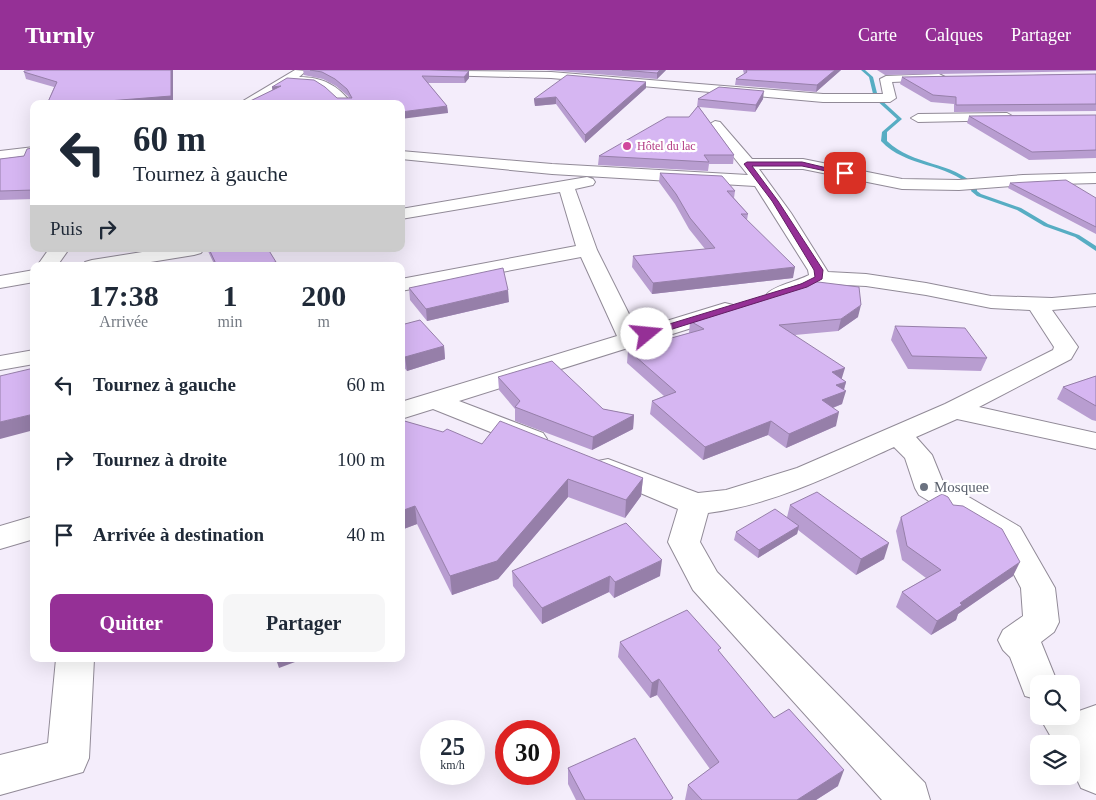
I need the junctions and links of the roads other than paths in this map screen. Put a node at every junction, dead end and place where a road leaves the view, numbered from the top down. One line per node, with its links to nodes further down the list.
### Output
1 (302, 70): 6 (street)
2 (366, 70): 3 (street)
3 (495, 72): 4 (street)
4 (555, 72): 5 (street)
5 (946, 77)
6 (286, 80): 7 (street); 8 (street)
7 (251, 100)
8 (342, 100)
9 (1017, 117): 10 (street)
10 (918, 118)
11 (715, 125): 16 (street)
12 (30, 151): 13 (street)
13 (0, 155)
14 (405, 155): 15 (street)
15 (640, 173): 16 (street); 18 (street)
16 (753, 173): 17 (street); 24 (street)
17 (1096, 178)
18 (566, 185): 19 (street); 20 (street)
19 (405, 213)
20 (587, 250): 26 (street); 29 (street)
21 (176, 252): 22 (street)
22 (116, 262)
23 (30, 277): 25 (street)
24 (819, 278): 28 (street); 29 (street)
25 (0, 282)
26 (405, 284)
27 (1096, 300): 28 (street)
28 (1037, 304): 34 (street)
29 (630, 339): 32 (street)
30 (30, 358): 31 (street)
31 (0, 363)
32 (435, 401): 33 (street); 37 (street)
33 (405, 410)
34 (954, 410): 35 (street); 36 (street)
35 (897, 435): 39 (street); 43 (street)
36 (1096, 441)
37 (555, 447)
38 (582, 458): 39 (street)
39 (695, 504): 47 (street)
40 (30, 528): 41 (street)
41 (0, 538)
42 (75, 662): 46 (street)
43 (1036, 675)
44 (1075, 725): 45 (street)
45 (1096, 774)
46 (0, 775)
47 (909, 798)

